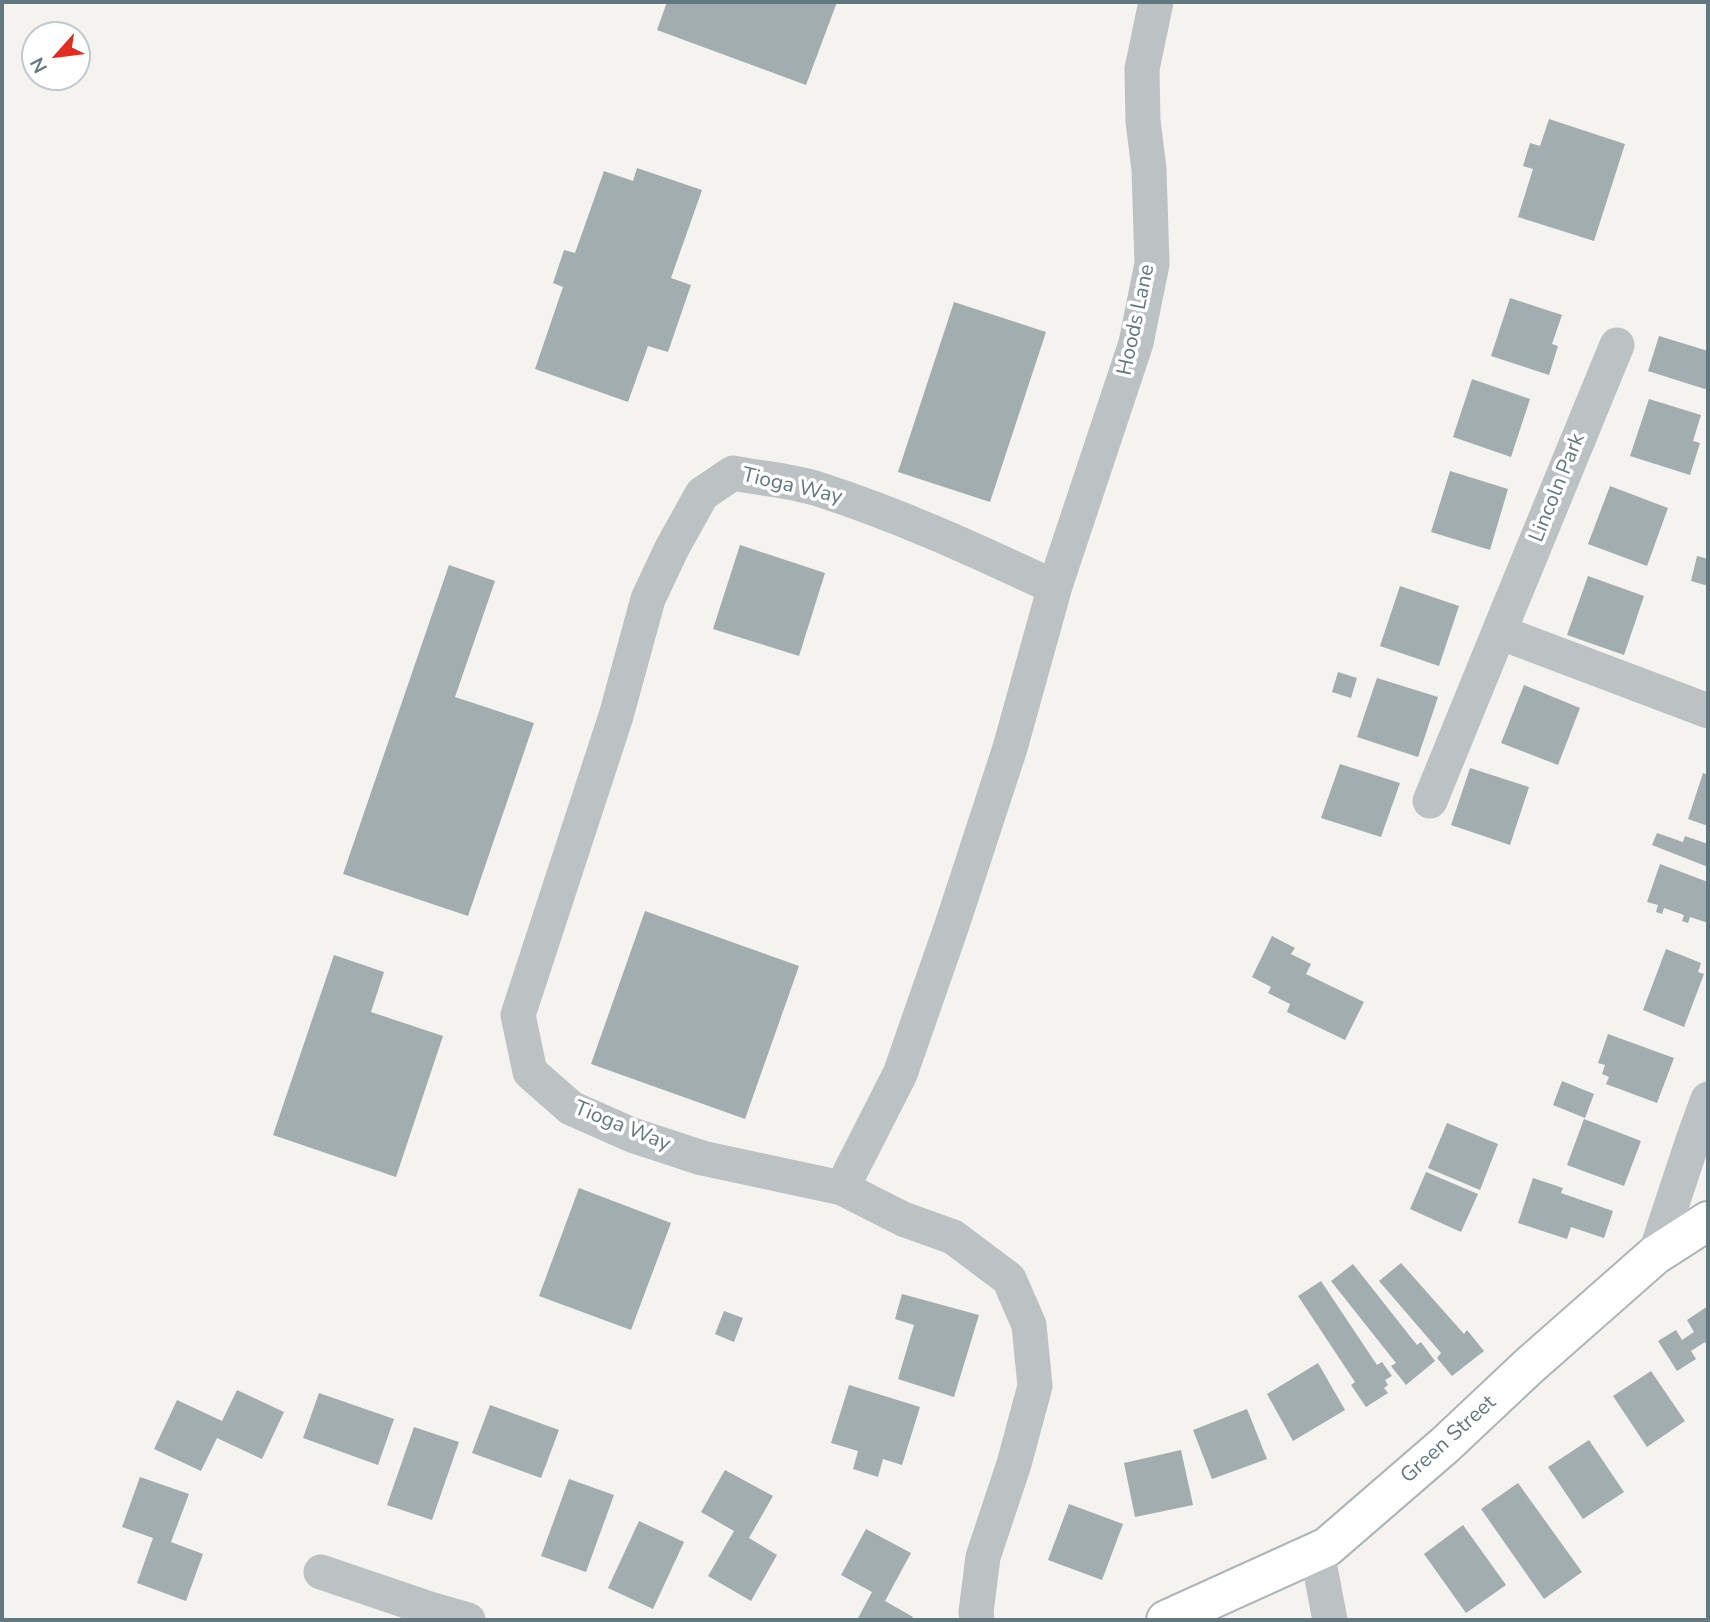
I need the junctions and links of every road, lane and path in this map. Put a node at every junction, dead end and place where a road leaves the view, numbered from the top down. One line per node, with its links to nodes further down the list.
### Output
1 (1156, 2): 3 (street, Hoods Lane)
2 (1617, 345): 4 (street, Lincoln Park)
3 (1055, 586): 8 (street); 8 (street, Tioga Way)
4 (1499, 632): 5 (street); 6 (street, Lincoln Park)
5 (1708, 711)
6 (1430, 801)
7 (1708, 1099): 10 (street)
8 (842, 1188): 14 (street, Tioga Way)
9 (1708, 1221): 10 (street, Green Street)
10 (1655, 1255): 11 (street, Green Street)
11 (1317, 1552): 15 (street, Green Street); 16 (street)
12 (321, 1572): 13 (street)
13 (468, 1620)
14 (977, 1620)
15 (1166, 1620)
16 (1330, 1620)

